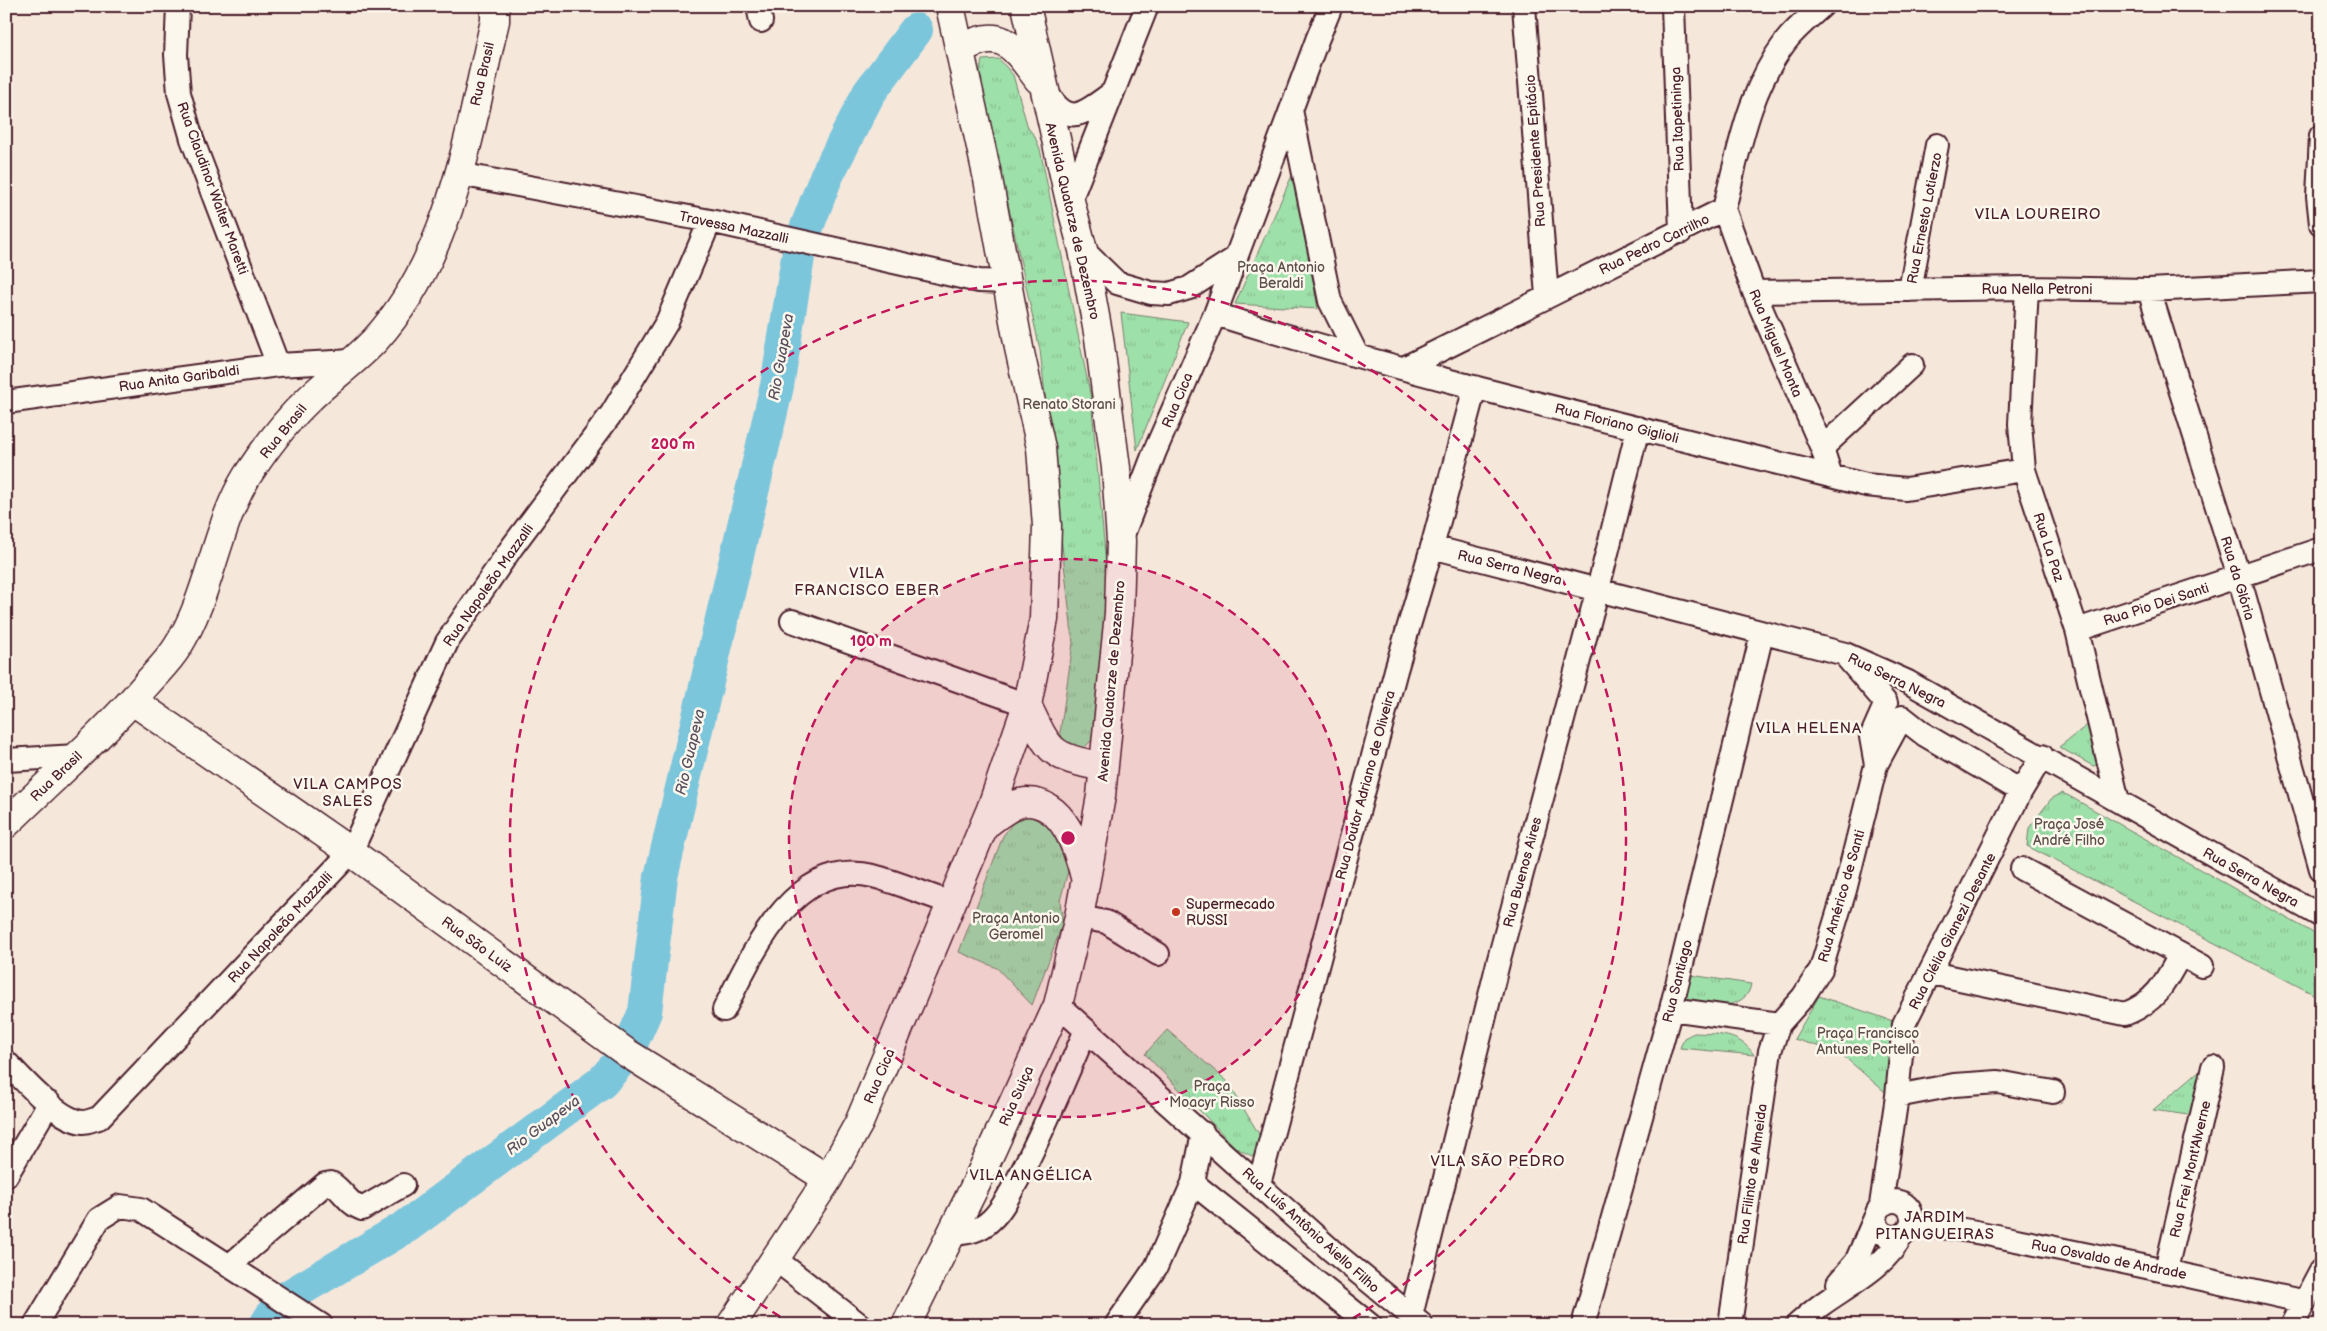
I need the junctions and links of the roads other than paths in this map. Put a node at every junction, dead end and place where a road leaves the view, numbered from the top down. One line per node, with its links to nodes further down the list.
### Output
1 (178, 6): 36 (street, Rua Claudinor Walter Maretti)
2 (495, 6): 16 (main road, Rua Brasil)
3 (950, 6): 10 (main road)
4 (1026, 6): 11 (main road, Avenida Quatorze de Dezembro)
5 (1147, 6): 12 (street)
6 (1331, 6): 13 (street, Rua Cica)
7 (1524, 6): 30 (street, Rua Presidente Epitácio)
8 (1673, 6): 21 (street, Rua Itapetininga)
9 (1822, 6): 18 (street, Rua Pedro Carrilho)
10 (960, 50): 11 (main road); 25 (main road)
11 (1044, 86): 12 (street); 17 (main road, Avenida Quatorze de Dezembro)
12 (1112, 93): 17 (street)
13 (1291, 110): 23 (street, Rua Cica); 31 (street)
14 (2321, 136): 20 (street)
15 (1937, 145): 27 (street, Rua Ernesto Lotierzo)
16 (459, 174): 19 (street, Travessa Mazzalli); 35 (main road, Rua Brasil)
17 (1070, 201): 22 (main road, Avenida Quatorze de Dezembro)
18 (1724, 209): 21 (street, Rua Pedro Carrilho); 29 (street, Rua Miguel Monta)
19 (710, 221): 25 (street, Travessa Mazzalli); 66 (street, Rua Napoleão Mazzalli)
20 (2321, 224)
21 (1681, 232): 30 (street, Rua Pedro Carrilho)
22 (1083, 250): 23 (street); 45 (main road, Avenida Quatorze de Dezembro)
23 (1234, 259): 32 (street, Rua Cica)
24 (2321, 281): 28 (street, Rua Nella Petroni)
25 (1008, 282): 56 (main road)
26 (2027, 288): 27 (street, Rua Nella Petroni); 28 (street, Rua Nella Petroni); 43 (street, Rua La Paz)
27 (1910, 290): 29 (street, Rua Nella Petroni)
28 (2149, 290): 48 (street, Rua da Glória)
29 (1754, 292): 42 (street, Rua Miguel Monta)
30 (1547, 296): 38 (street, Rua Pedro Carrilho)
31 (1330, 301): 33 (street); 34 (street)
32 (1215, 314): 33 (street, Rua Floriano Giglioli); 45 (street, Rua Cica)
33 (1306, 342): 34 (street, Rua Floriano Giglioli)
34 (1357, 355): 38 (street, Rua Floriano Giglioli)
35 (353, 361): 36 (street, Rua Anita Garibaldi); 55 (main road, Rua Brasil)
36 (278, 365): 40 (street, Rua Anita Garibaldi)
37 (1912, 366): 42 (street)
38 (1404, 368): 39 (street, Rua Floriano Giglioli)
39 (1475, 387): 41 (street, Rua Floriano Giglioli); 46 (street, Rua Doutor Adriano de Oliveira)
40 (6, 402)
41 (1638, 428): 44 (street, Rua Floriano Giglioli); 49 (street, Rua Buenos Aires)
42 (1822, 448): 44 (street, Rua Miguel Monta)
43 (2024, 470): 44 (street, Rua Floriano Giglioli); 51 (street, Rua La Paz)
44 (1831, 476)
45 (1120, 541): 61 (main road, Avenida Quatorze de Dezembro)
46 (1432, 547): 49 (street, Rua Serra Negra); 91 (street, Rua Doutor Adriano de Oliveira)
47 (2321, 549): 48 (street, Rua Pio Dei Santi)
48 (2239, 577): 51 (street, Rua Pio Dei Santi); 69 (street, Rua da Glória)
49 (1598, 589): 52 (street, Rua Serra Negra); 102 (street, Rua Buenos Aires)
50 (792, 621): 56 (street)
51 (2077, 630): 63 (street, Rua La Paz)
52 (1762, 634): 53 (street, Rua Serra Negra); 78 (street, Rua Santiago)
53 (1844, 654): 54 (street, Rua Serra Negra); 57 (street)
54 (1908, 682): 57 (street); 59 (street, Rua Serra Negra)
55 (132, 700): 58 (main road, Rua Brasil); 66 (main road, Rua São Luiz)
56 (1027, 705): 61 (main road); 64 (main road)
57 (1894, 710): 62 (street); 80 (street, Rua Américo de Santi)
58 (77, 756): 60 (street); 65 (main road, Rua Brasil)
59 (2042, 756): 62 (street, Rua Clélia Gianezi Desante); 63 (street, Rua Serra Negra)
60 (6, 760)
61 (1103, 767): 67 (main road, Avenida Quatorze de Dezembro)
62 (2021, 791): 76 (street, Rua Clélia Gianezi Desante)
63 (2118, 800): 71 (street, Rua Serra Negra)
64 (989, 817): 67 (main road); 70 (main road, Rua Cica)
65 (6, 824)
66 (351, 852): 86 (street, Rua Napoleão Mazzalli); 89 (main road, Rua São Luiz)
67 (1088, 866): 72 (main road, Rua Suiça)
68 (2022, 869): 74 (street)
69 (2321, 869)
70 (952, 904): 79 (street); 89 (main road, Rua Cica)
71 (2321, 916)
72 (1079, 917): 73 (street); 77 (main road, Rua Suiça)
73 (1158, 954)
74 (2180, 956): 75 (street); 76 (street)
75 (2202, 966)
76 (1931, 973): 85 (street, Rua Clélia Gianezi Desante)
77 (1058, 1004): 81 (street, Rua Luís Antônio Aiello Filho); 95 (main road, Rua Suiça)
78 (1671, 1008): 80 (street); 110 (street, Rua Santiago)
79 (724, 1010)
80 (1779, 1024): 111 (street, Rua Filinto de Almeida)
81 (1086, 1030): 87 (street, Rua Luís Antônio Aiello Filho); 95 (street)
82 (6, 1062): 86 (street)
83 (2213, 1067): 98 (street, Rua Frei Mont'Alverne)
84 (2052, 1092): 85 (street)
85 (1896, 1096): 93 (street, Rua Clélia Gianezi Desante)
86 (49, 1103): 88 (street)
87 (1203, 1133): 90 (street); 91 (street, Rua Luís Antônio Aiello Filho)
88 (6, 1176)
89 (828, 1179): 96 (main road, Rua Cica)
90 (1193, 1183): 108 (street); 109 (street)
91 (1259, 1184): 102 (street, Rua Luís Antônio Aiello Filho)
92 (403, 1185): 97 (street)
93 (1878, 1211): 94 (street); 94 (street); 101 (street)
94 (1906, 1231): 98 (street, Rua Osvaldo de Andrade); 101 (street)
95 (953, 1234): 107 (main road, Rua Suiça)
96 (775, 1259): 105 (main road, Rua Cica); 106 (street)
97 (229, 1266): 103 (street); 104 (street)
98 (2166, 1270): 100 (street, Rua Osvaldo de Andrade)
99 (2321, 1270): 100 (street)
100 (2305, 1302): 113 (street)
101 (1822, 1304): 112 (street)
102 (1416, 1321)
103 (35, 1325)
104 (321, 1325)
105 (731, 1325)
106 (860, 1325)
107 (906, 1325)
108 (1116, 1325)
109 (1370, 1325)
110 (1583, 1325)
111 (1730, 1325)
112 (1797, 1325)
113 (2292, 1325)

